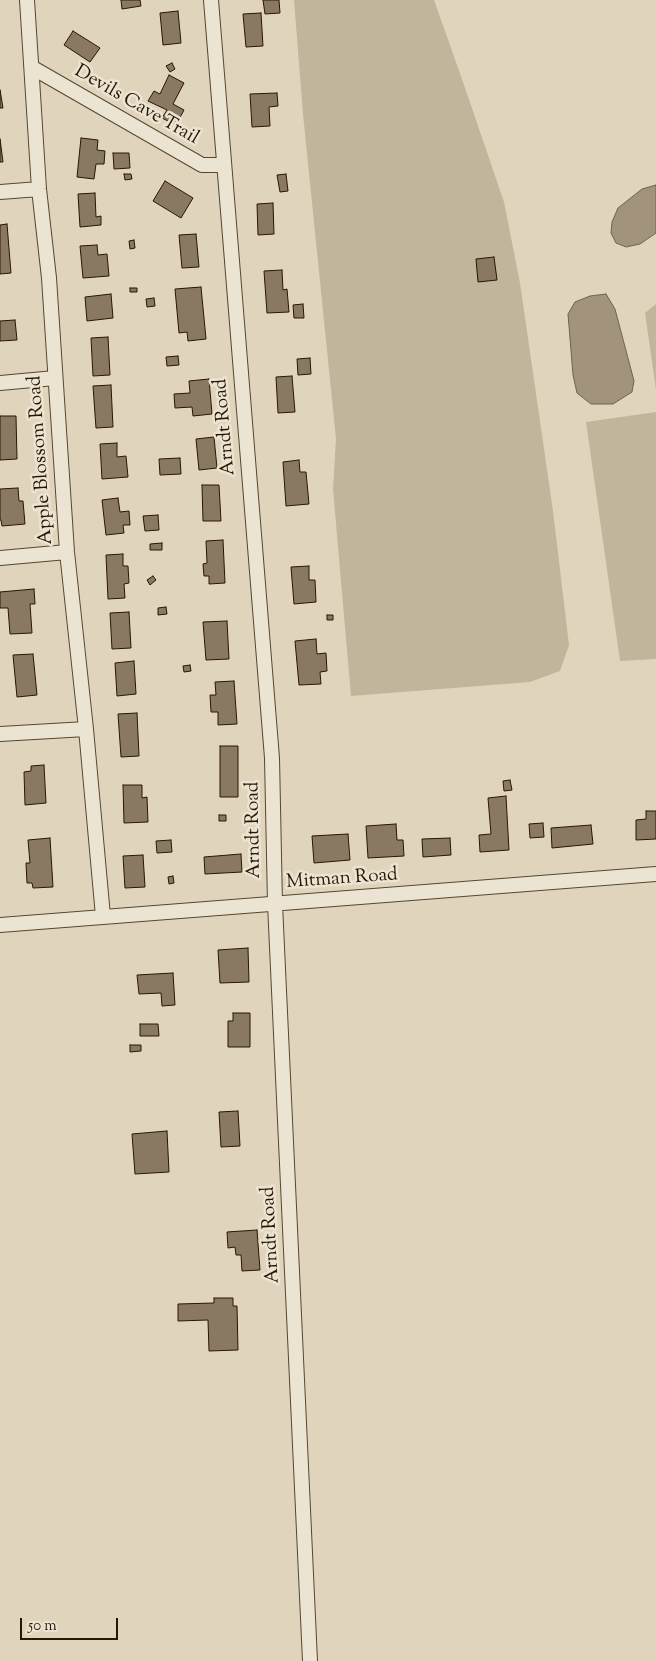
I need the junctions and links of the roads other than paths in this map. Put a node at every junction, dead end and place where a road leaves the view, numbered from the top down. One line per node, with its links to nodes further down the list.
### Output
1 (27, 0): 3 (street, Apple Blossom Road)
2 (211, 0): 4 (street, Arndt Road)
3 (33, 68): 4 (street, Devils Cave Trail); 5 (street, Apple Blossom Road)
4 (223, 165): 14 (street, Arndt Road)
5 (39, 188): 6 (street); 7 (street, Apple Blossom Road)
6 (0, 192)
7 (55, 378): 8 (street); 9 (street, Apple Blossom Road)
8 (0, 383)
9 (67, 552): 10 (street); 11 (street, Apple Blossom Road)
10 (0, 558)
11 (86, 729): 12 (street); 15 (street, Apple Blossom Road)
12 (0, 734)
13 (656, 874): 14 (street, Mitman Road)
14 (275, 904): 15 (street, Mitman Road); 17 (street, Arndt Road)
15 (103, 916): 16 (street, Mitman Road)
16 (0, 925)
17 (310, 1661)

